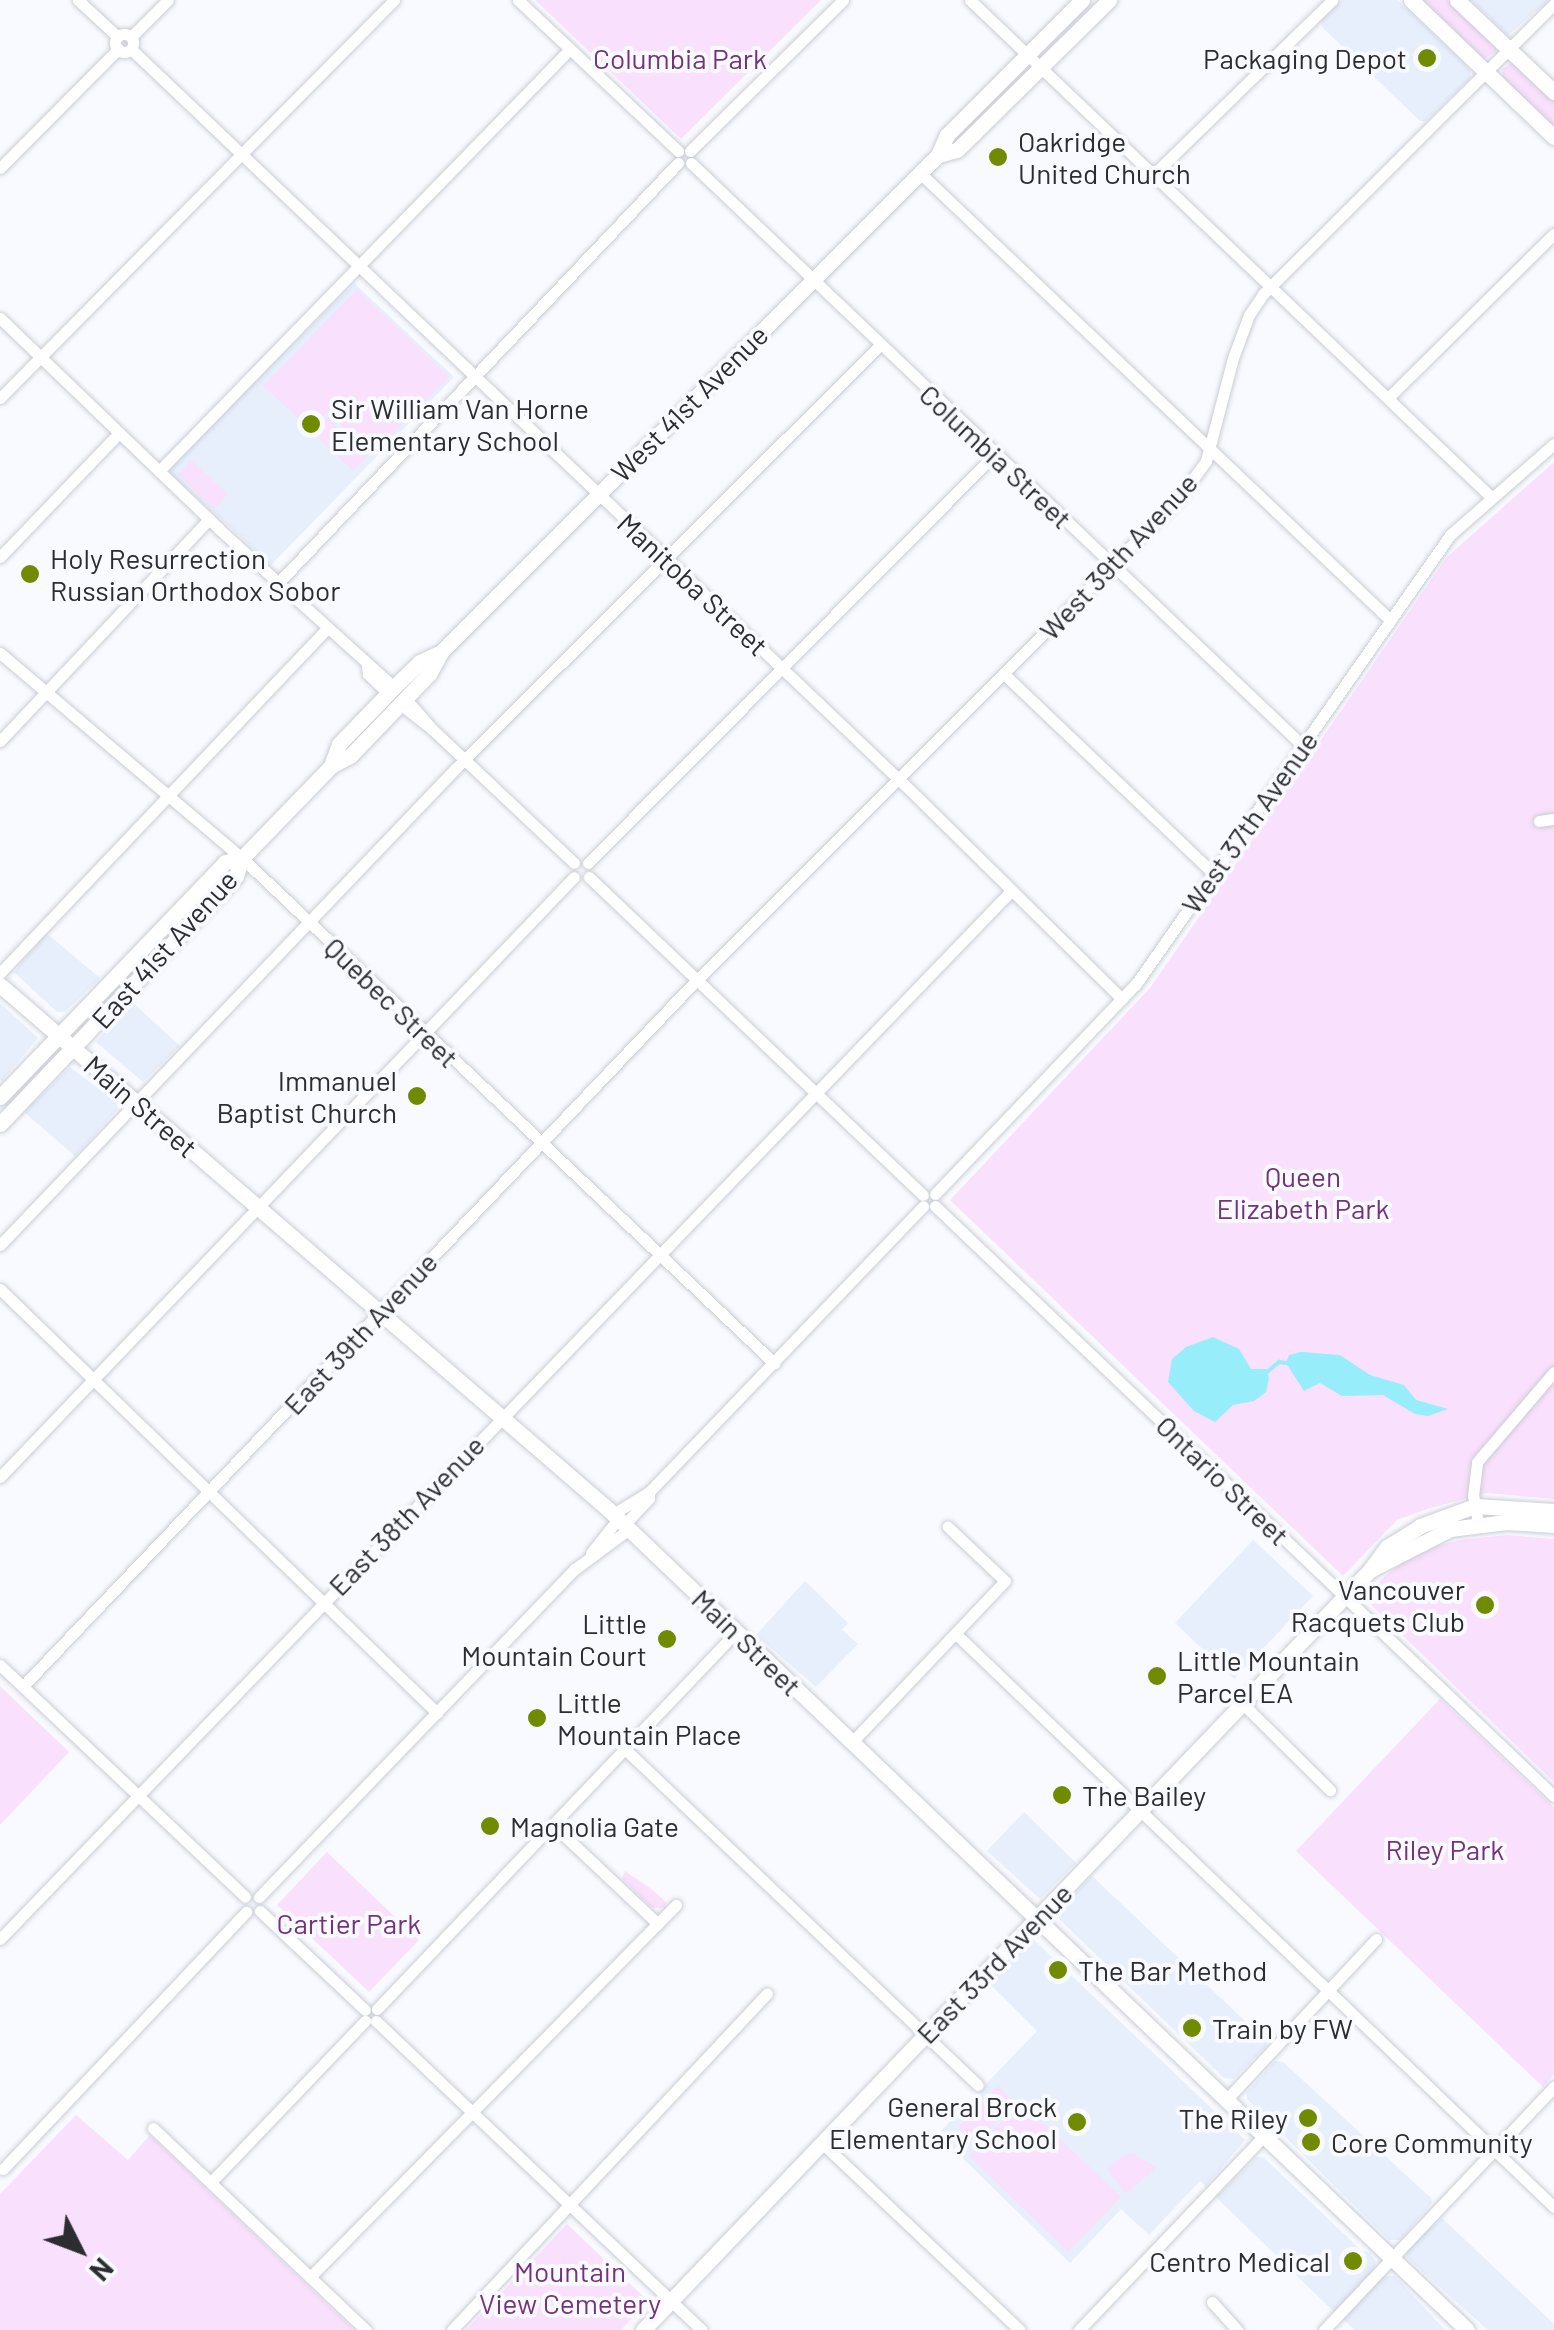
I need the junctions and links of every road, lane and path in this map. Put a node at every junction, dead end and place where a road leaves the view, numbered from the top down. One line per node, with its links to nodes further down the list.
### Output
1 (78, 0): 13 (street, Manitoba Street)
2 (168, 0): 13 (street)
3 (394, 0): 21 (street)
4 (518, 0): 14 (street, Columbia Street)
5 (843, 0): 23 (street)
6 (970, 0): 16 (street)
7 (1082, 0): 16 (main road, West 41st Avenue)
8 (1110, 0): 17 (main road, West 41st Avenue)
9 (1332, 0): 26 (street)
10 (1410, 0): 18 (main road)
11 (1457, 0): 15 (main road)
12 (1554, 4): 15 (street, West 39th Avenue)
13 (124, 43): 21 (street, Manitoba Street); 24 (street)
14 (570, 49): 23 (street, Columbia Street); 28 (street)
15 (1508, 49): 18 (street, West 39th Avenue); 19 (main road)
16 (1027, 54): 17 (street); 22 (main road, West 41st Avenue)
17 (1041, 68): 22 (main road, West 41st Avenue); 26 (street)
18 (1486, 72): 20 (main road); 30 (street, West 39th Avenue)
19 (1554, 92)
20 (1554, 137)
21 (240, 154): 28 (street, Manitoba Street); 33 (street)
22 (938, 155): 25 (main road, West 41st Avenue)
23 (684, 157): 29 (street, Columbia Street); 34 (street)
24 (0, 168)
25 (920, 173): 29 (main road, West 41st Avenue); 39 (street)
26 (1154, 174): 30 (street)
27 (1554, 234): 36 (street)
28 (355, 264): 34 (street, Manitoba Street); 41 (street)
29 (812, 280): 32 (street, Columbia Street); 42 (main road, West 41st Avenue)
30 (1270, 286): 36 (street); 39 (street, West 39th Avenue)
31 (0, 318): 33 (street)
32 (878, 346): 40 (street, Columbia Street); 46 (street)
33 (41, 358): 35 (street); 37 (street)
34 (474, 377): 42 (street, Manitoba Street); 48 (street)
35 (0, 398)
36 (1388, 398): 43 (street)
37 (119, 433): 41 (street); 45 (street)
38 (1554, 444): 43 (street, West 37th Avenue)
39 (1210, 448): 47 (street, West 39th Avenue); 49 (street)
40 (994, 455): 47 (street, Columbia Street); 52 (street)
41 (159, 471): 44 (street)
42 (598, 494): 46 (street, Manitoba Street); 55 (main road, West 41st Avenue)
43 (1492, 498): 49 (street, West 37th Avenue)
44 (209, 520): 48 (street); 54 (street)
45 (0, 556)
46 (667, 559): 52 (street, Manitoba Street); 58 (street)
47 (1112, 566): 53 (street, West 39th Avenue); 57 (street, Columbia Street)
48 (278, 583): 50 (street)
49 (1388, 619): 57 (street, West 37th Avenue)
50 (328, 629): 55 (street); 60 (street)
51 (0, 653): 54 (street, Quebec Street)
52 (782, 669): 59 (street, Manitoba Street); 64 (street)
53 (1004, 674): 59 (street, West 39th Avenue); 65 (street)
54 (47, 692): 56 (street); 60 (street, Quebec Street)
55 (397, 695): 58 (street); 63 (main road, East 41st Avenue)
56 (0, 741)
57 (1303, 746): 65 (street, West 37th Avenue)
58 (464, 760): 64 (street); 69 (street)
59 (899, 780): 68 (street, Manitoba Street); 71 (street, West 39th Avenue)
60 (168, 795): 63 (street, Quebec Street); 70 (street)
61 (1554, 818): 62 (street)
62 (1538, 821)
63 (242, 858): 69 (street, Quebec Street); 75 (main road, East 41st Avenue); 76 (main road, East 41st Avenue)
64 (581, 863): 66 (street); 67 (street)
65 (1212, 872): 73 (street, West 37th Avenue)
66 (589, 877): 67 (street); 71 (street, Ontario Street)
67 (574, 878): 74 (street)
68 (1010, 891): 73 (street, Manitoba Street); 77 (street, East 38th Avenue)
69 (310, 922): 74 (street, Quebec Street); 79 (street)
70 (0, 974)
71 (697, 980): 77 (street, Ontario Street); 81 (street, East 39th Avenue)
72 (0, 985): 75 (main road, Main Street)
73 (1122, 999): 82 (street, West 37th Avenue)
74 (426, 1034): 81 (street, Quebec Street); 83 (street)
75 (59, 1035): 76 (main road, Main Street); 78 (main road, East 41st Avenue)
76 (74, 1048): 79 (main road, Main Street); 80 (main road, East 41st Avenue)
77 (813, 1091): 82 (street, Ontario Street); 85 (street, East 38th Avenue)
78 (0, 1097)
79 (137, 1102): 83 (main road, Main Street); 84 (street)
80 (0, 1124)
81 (541, 1143): 85 (street, Quebec Street); 87 (street, East 39th Avenue)
82 (929, 1201): 88 (street, West 37th Avenue); 99 (street, Ontario Street)
83 (258, 1206): 87 (main road, Main Street); 90 (street)
84 (0, 1245)
85 (658, 1253): 88 (street, Quebec Street); 91 (street, East 38th Avenue)
86 (0, 1289): 90 (street)
87 (381, 1312): 91 (main road, Main Street); 93 (street, East 39th Avenue)
88 (774, 1363): 96 (street, West 37th Avenue)
89 (1554, 1372): 95 (street)
90 (95, 1378): 92 (street); 93 (street)
91 (502, 1416): 96 (main road, Main Street); 100 (street, East 38th Avenue)
92 (0, 1477)
93 (208, 1493): 100 (street); 104 (street, East 39th Avenue)
94 (1554, 1511): 95 (main road)
95 (1477, 1515): 97 (main road); 99 (main road, East 33rd Avenue)
96 (621, 1522): 101 (main road, Main Street); 106 (street, West 37th Avenue)
97 (1554, 1525)
98 (948, 1527): 102 (street)
99 (1345, 1596): 105 (main road, East 33rd Avenue); 111 (street, Ontario Street)
100 (321, 1604): 106 (street); 110 (street, East 38th Avenue)
101 (736, 1632): 107 (main road, Main Street); 108 (street)
102 (956, 1634): 107 (street); 112 (street)
103 (0, 1665): 104 (street)
104 (22, 1686): 110 (street)
105 (1242, 1703): 109 (street); 112 (main road, East 33rd Avenue)
106 (436, 1713): 115 (street, West 37th Avenue)
107 (852, 1742): 119 (main road, Main Street)
108 (625, 1749): 113 (street); 126 (street)
109 (1330, 1790)
110 (138, 1795): 114 (street); 121 (street, East 38th Avenue)
111 (1554, 1796)
112 (1138, 1812): 119 (main road, East 33rd Avenue); 123 (street)
113 (553, 1824): 120 (street); 125 (street)
114 (245, 1897): 115 (street); 118 (street)
115 (259, 1897): 117 (street)
116 (676, 1905): 120 (street)
117 (260, 1911): 118 (street); 125 (street)
118 (246, 1912): 135 (street)
119 (1036, 1920): 126 (main road, East 33rd Avenue); 129 (main road, Main Street)
120 (658, 1924): 130 (street)
121 (0, 1939)
122 (1376, 1939): 123 (street)
123 (1330, 1992): 129 (street); 134 (street)
124 (767, 1993): 137 (street)
125 (371, 2015): 130 (street); 136 (street)
126 (926, 2034): 127 (street); 133 (main road, East 33rd Avenue)
127 (978, 2085)
128 (1554, 2087): 134 (street)
129 (1226, 2100): 132 (main road, Main Street)
130 (473, 2112): 137 (street); 140 (street)
131 (152, 2128): 136 (street)
132 (1264, 2136): 139 (main road, Main Street); 148 (street)
133 (822, 2143): 141 (main road, East 33rd Avenue); 147 (street)
134 (1494, 2150): 138 (street); 139 (street)
135 (4, 2169)
136 (210, 2182): 140 (street)
137 (570, 2204): 141 (street); 144 (street)
138 (1554, 2207)
139 (1392, 2258): 150 (street); 151 (main road, Main Street)
140 (310, 2277): 143 (street)
141 (671, 2301): 145 (main road, East 33rd Avenue); 146 (street)
142 (1212, 2302): 149 (street)
143 (366, 2330)
144 (452, 2330)
145 (643, 2330)
146 (702, 2330)
147 (1020, 2330)
148 (1079, 2330)
149 (1237, 2330)
150 (1324, 2330)
151 (1467, 2330)

